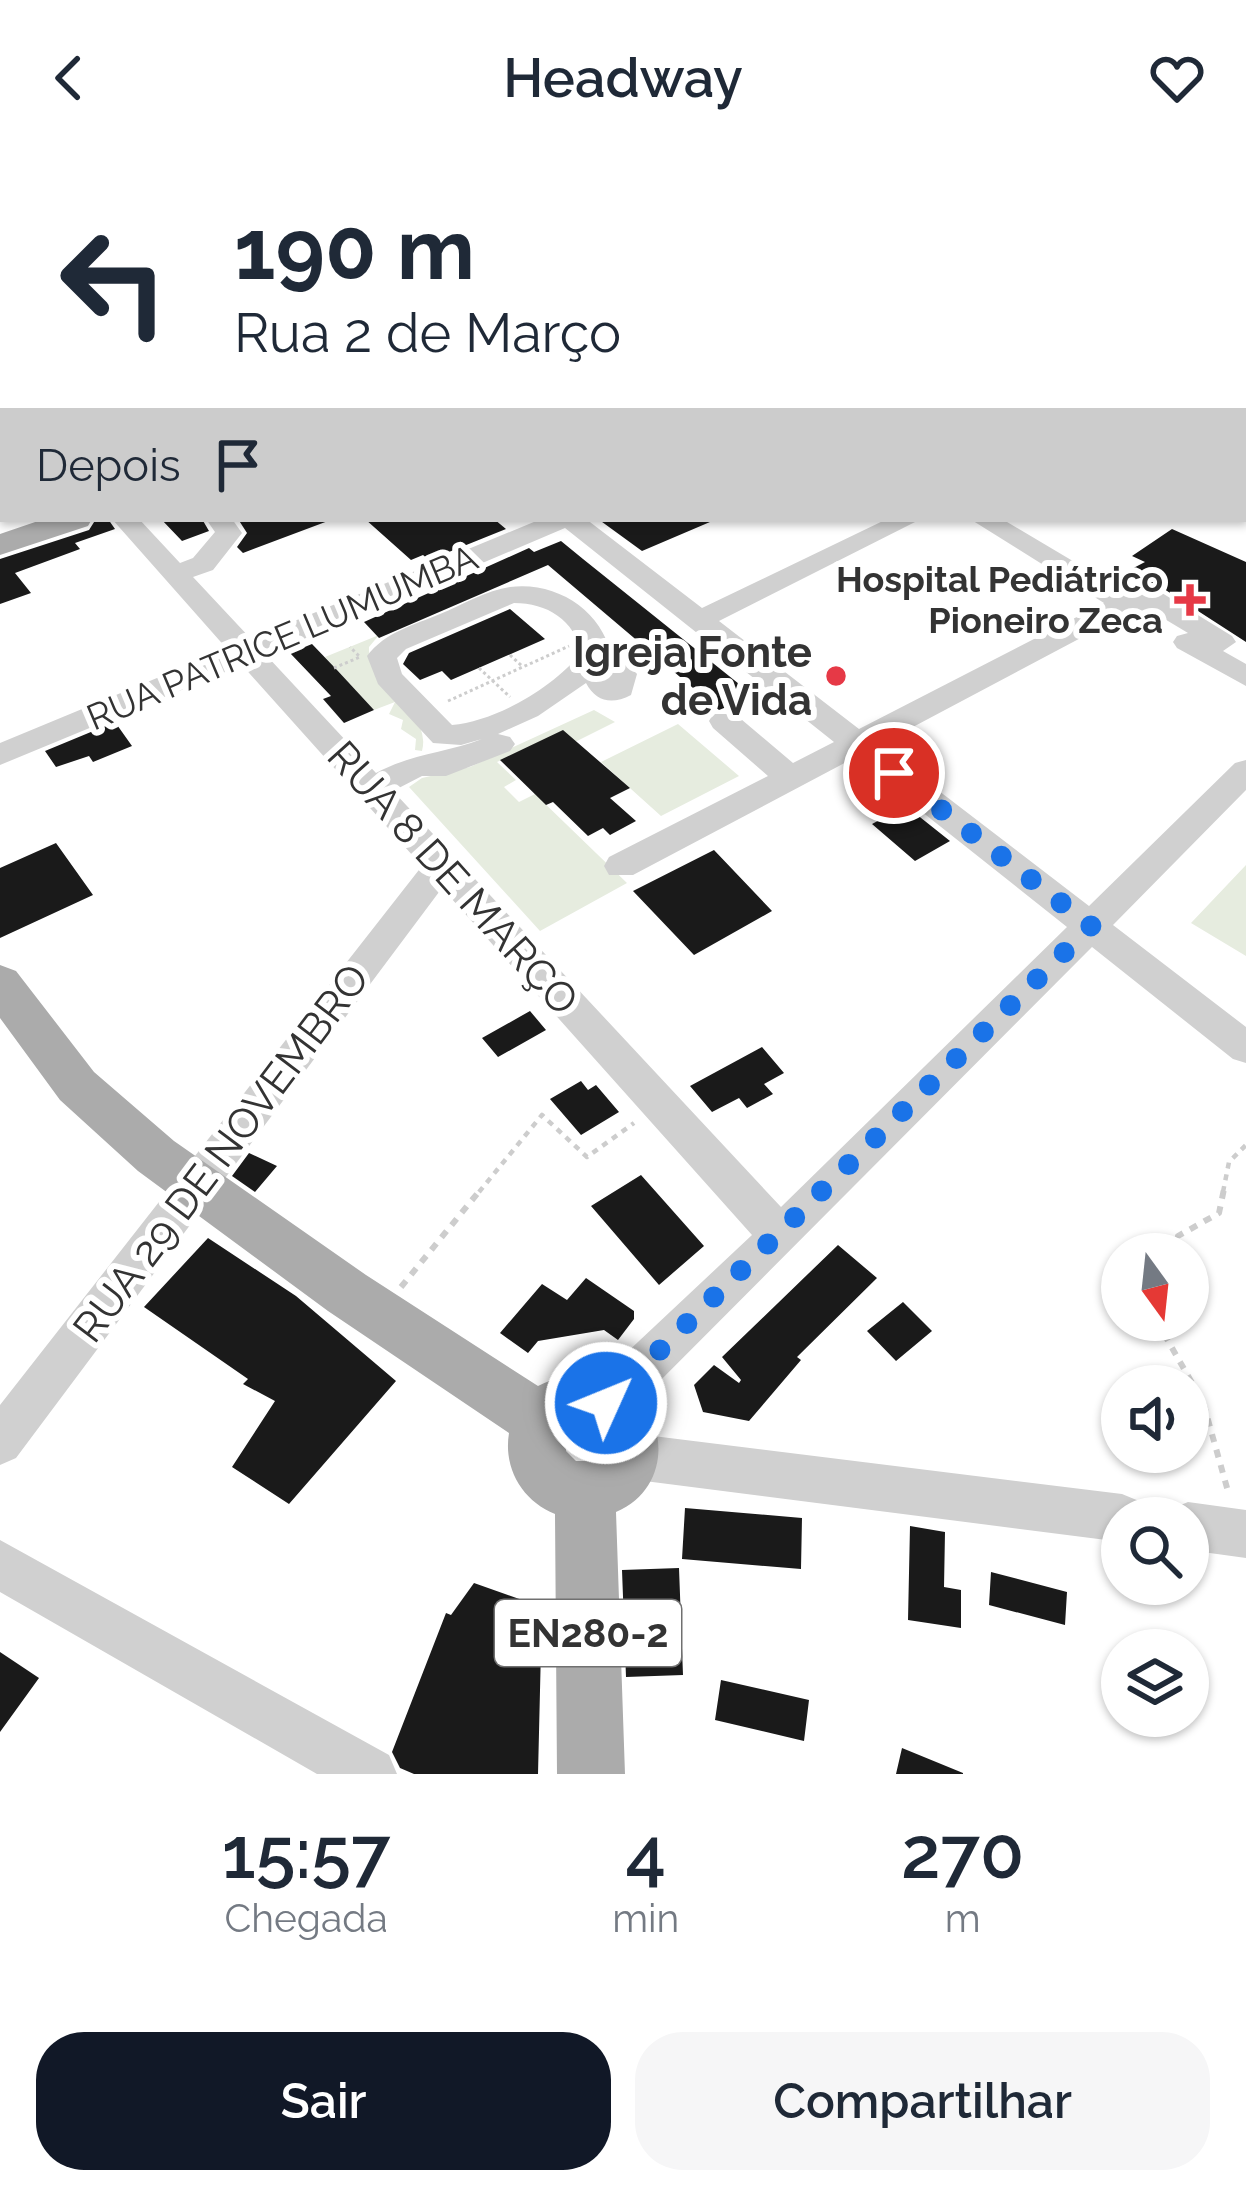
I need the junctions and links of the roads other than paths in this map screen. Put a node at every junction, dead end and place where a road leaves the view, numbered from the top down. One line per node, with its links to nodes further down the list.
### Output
1 (67, 522): 8 (main road)
2 (128, 522): 9 (street, RUA 8 DE MARÇO)
3 (221, 522): 9 (street)
4 (560, 522): 13 (street, RUA PATRICE LUMUMBA)
5 (571, 522): 11 (street)
6 (902, 522): 11 (street)
7 (988, 522): 10 (street)
8 (0, 545)
9 (176, 574): 13 (street, RUA 8 DE MARÇO)
10 (1125, 604): 12 (street); 14 (street); 18 (street)
11 (699, 620): 18 (street)
12 (1222, 642)
13 (247, 652): 19 (street, RUA PATRICE LUMUMBA); 23 (street, RUA 8 DE MARÇO)
14 (1246, 677)
15 (601, 686): 20 (street)
16 (724, 721): 22 (street)
17 (477, 733): 17 (street); 20 (street)
18 (856, 744): 22 (street); 26 (street)
19 (0, 755)
20 (416, 765): 23 (street)
21 (1246, 771): 26 (street)
22 (791, 778): 25 (street)
23 (372, 789): 24 (street, RUA 8 DE MARÇO)
24 (442, 865): 29 (street, RUA 29 DE NOVEMBRO); 30 (street, RUA 8 DE MARÇO)
25 (621, 866)
26 (1091, 926): 28 (street); 30 (street)
27 (0, 983): 29 (main road)
28 (1246, 1048)
29 (195, 1187): 32 (main road); 33 (street, RUA 29 DE NOVEMBRO)
30 (780, 1236): 31 (street)
31 (606, 1403): 32 (main road); 34 (main road)
32 (542, 1422): 34 (main road)
33 (0, 1442)
34 (607, 1474): 35 (street); 38 (main road, EN280-2)
35 (1101, 1516)
36 (0, 1565): 37 (street)
37 (370, 1774)
38 (591, 1774)

